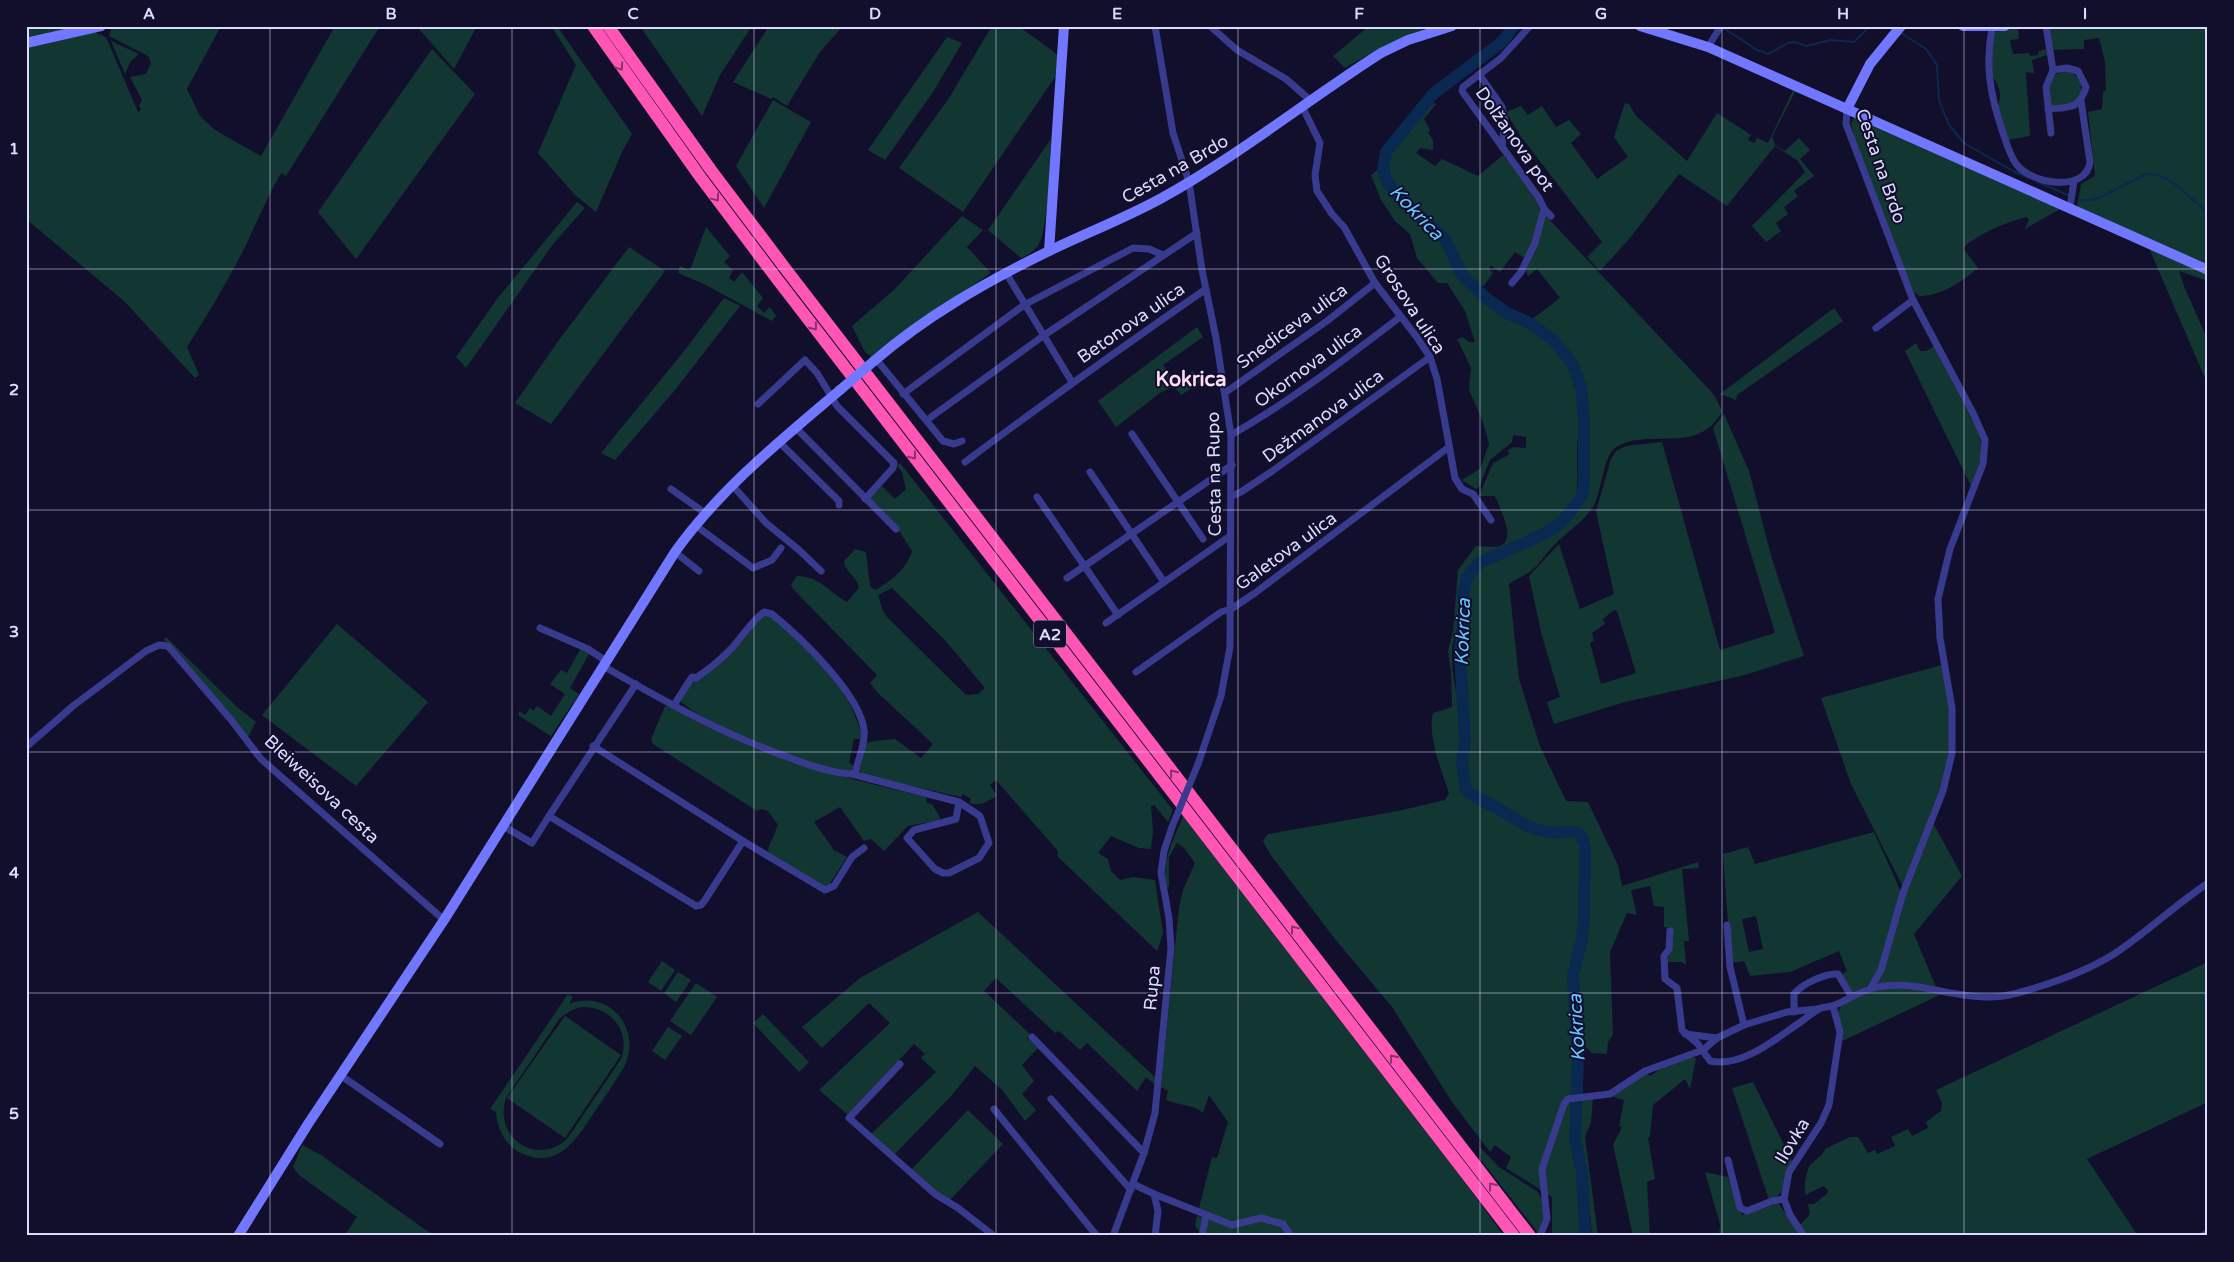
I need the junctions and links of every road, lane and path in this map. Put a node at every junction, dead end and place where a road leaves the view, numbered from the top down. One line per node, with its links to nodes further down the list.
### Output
1 (101, 26): 16 (main road)
2 (593, 26): 132 (highway, A2, one-way to 132)
3 (608, 26): 133 (highway, A2, one-way to 3)
4 (1064, 26): 32 (main road)
5 (1154, 26): 27 (street, Cesta na Rupo)
6 (1210, 26): 21 (street)
7 (1530, 26): 19 (street, Dolžanova pot)
8 (1640, 26): 17 (main road, Cesta na Brdo)
9 (1721, 26): 17 (street)
10 (1901, 26): 22 (main road)
11 (1963, 26): 15 (main road)
12 (2005, 26): 15 (main road)
13 (2046, 26): 18 (street)
14 (1449, 27): 21 (main road, Cesta na Brdo)
15 (1992, 28): 26 (street)
16 (26, 44)
17 (1708, 47): 22 (main road, Cesta na Brdo)
18 (2053, 70): 20 (street); 23 (street)
19 (1479, 74): 25 (street); 25 (street, Dolžanova pot)
20 (2081, 101): 23 (street); 26 (street)
21 (1306, 103): 27 (main road, Cesta na Brdo); 36 (street, Grosova ulica)
22 (1847, 109): 28 (main road); 39 (street, Cesta na Brdo)
23 (2048, 109): 24 (street)
24 (2051, 133)
25 (1502, 147): 29 (street, Dolžanova pot)
26 (2074, 181): 28 (street)
27 (1190, 182): 31 (street, Cesta na Rupo); 32 (main road, Cesta na Brdo)
28 (2071, 199): 34 (main road)
29 (1544, 210): 30 (street, Dolžanova pot); 37 (street, Dolžanova pot)
30 (1551, 216)
31 (1197, 233): 33 (street); 38 (street, Cesta na Rupo)
32 (1049, 251): 35 (main road, Cesta na Brdo)
33 (1163, 255): 40 (street); 43 (street)
34 (2208, 270)
35 (1006, 273): 40 (street, Betonova ulica); 45 (main road, Cesta na Brdo)
36 (1375, 283): 41 (street, Grosova ulica); 47 (street, Snediceva ulica)
37 (1512, 283)
38 (1206, 289): 46 (street, Betonova ulica); 47 (street, Cesta na Rupo)
39 (1913, 300): 42 (street); 103 (street, Cesta na Brdo)
40 (1024, 305): 43 (street, Betonova ulica); 49 (street)
41 (1400, 317): 44 (street, Grosova ulica); 54 (street, Okornova ulica)
42 (1876, 328)
43 (1044, 336): 46 (street, Betonova ulica); 51 (street)
44 (1430, 358): 57 (street, Grosova ulica); 63 (street, Dežmanova ulica)
45 (875, 360): 48 (main road, Cesta na Brdo, bridge); 49 (street)
46 (1072, 382): 58 (street, Betonova ulica)
47 (1226, 392): 54 (street, Cesta na Rupo)
48 (836, 393): 50 (street); 52 (main road); 65 (street)
49 (903, 394): 51 (street)
50 (758, 404)
51 (927, 420): 55 (street)
52 (796, 428): 56 (main road); 65 (street)
53 (1132, 434): 66 (street)
54 (1232, 435): 59 (street, Cesta na Rupo)
55 (962, 441)
56 (779, 442): 61 (main road); 67 (street)
57 (1449, 447): 69 (street, Grosova ulica); 82 (street, Galetova ulica)
58 (965, 462)
59 (1232, 465): 63 (street, Cesta na Rupo); 66 (street)
60 (1090, 472): 72 (street)
61 (732, 485): 68 (main road); 79 (street)
62 (671, 489): 68 (street)
63 (1232, 496): 73 (street, Cesta na Rupo)
64 (1037, 497): 77 (street)
65 (865, 499): 71 (street)
66 (1178, 501): 72 (street); 74 (street)
67 (839, 505)
68 (705, 513): 70 (main road)
69 (1491, 520)
70 (695, 525): 75 (street); 76 (main road)
71 (896, 529)
72 (1131, 533): 77 (street); 81 (street)
73 (1230, 536): 81 (street); 82 (street, Cesta na Rupo)
74 (1203, 539)
75 (781, 548)
76 (674, 552): 78 (street); 86 (main road)
77 (1084, 565): 80 (street); 83 (street)
78 (699, 570)
79 (821, 571)
80 (1066, 578)
81 (1164, 582): 83 (street)
82 (1232, 609): 87 (street, Galetova ulica); 92 (street, Cesta na Rupo)
83 (1118, 615): 84 (street)
84 (1106, 623)
85 (540, 628): 86 (street)
86 (605, 663): 88 (street); 96 (main road)
87 (1136, 672)
88 (636, 684): 89 (street); 90 (street)
89 (674, 705): 93 (street); 93 (street)
90 (592, 746): 95 (street); 97 (street)
91 (26, 747): 100 (street, Bleiweisova cesta)
92 (1198, 764): 118 (street, Rupa, bridge)
93 (852, 774): 94 (street)
94 (959, 802): 94 (street)
95 (549, 816): 96 (street); 97 (street)
96 (503, 826): 100 (main road)
97 (744, 841): 98 (street)
98 (864, 848)
99 (2208, 883): 103 (street)
100 (444, 920): 114 (main road)
101 (1727, 925): 108 (street)
102 (1670, 931): 109 (street)
103 (1870, 989): 104 (street)
104 (1852, 996): 105 (street); 107 (street)
105 (1833, 1006): 106 (street); 122 (street, Ilovka)
106 (1820, 1008): 107 (street); 112 (street)
107 (1794, 1012): 108 (street)
108 (1744, 1026): 111 (street)
109 (1685, 1034): 111 (street); 112 (street)
110 (1032, 1037): 118 (street)
111 (1717, 1038): 112 (street)
112 (1703, 1050): 134 (street)
113 (900, 1064): 126 (street)
114 (340, 1075): 117 (street); 125 (main road)
115 (1051, 1099): 120 (street)
116 (994, 1109): 127 (street)
117 (440, 1144)
118 (1144, 1153): 120 (street, Rupa)
119 (1728, 1160): 122 (street)
120 (1132, 1187): 121 (street); 128 (street, Rupa)
121 (1154, 1194): 123 (street); 129 (street)
122 (1784, 1199): 135 (street)
123 (1206, 1216): 130 (street); 131 (street)
124 (2208, 1233): 136 (street)
125 (238, 1236)
126 (994, 1236)
127 (1097, 1236)
128 (1113, 1236)
129 (1155, 1236)
130 (1202, 1236)
131 (1291, 1236)
132 (1514, 1236)
133 (1530, 1236)
134 (1540, 1236)
135 (1804, 1236)
136 (2202, 1236)

